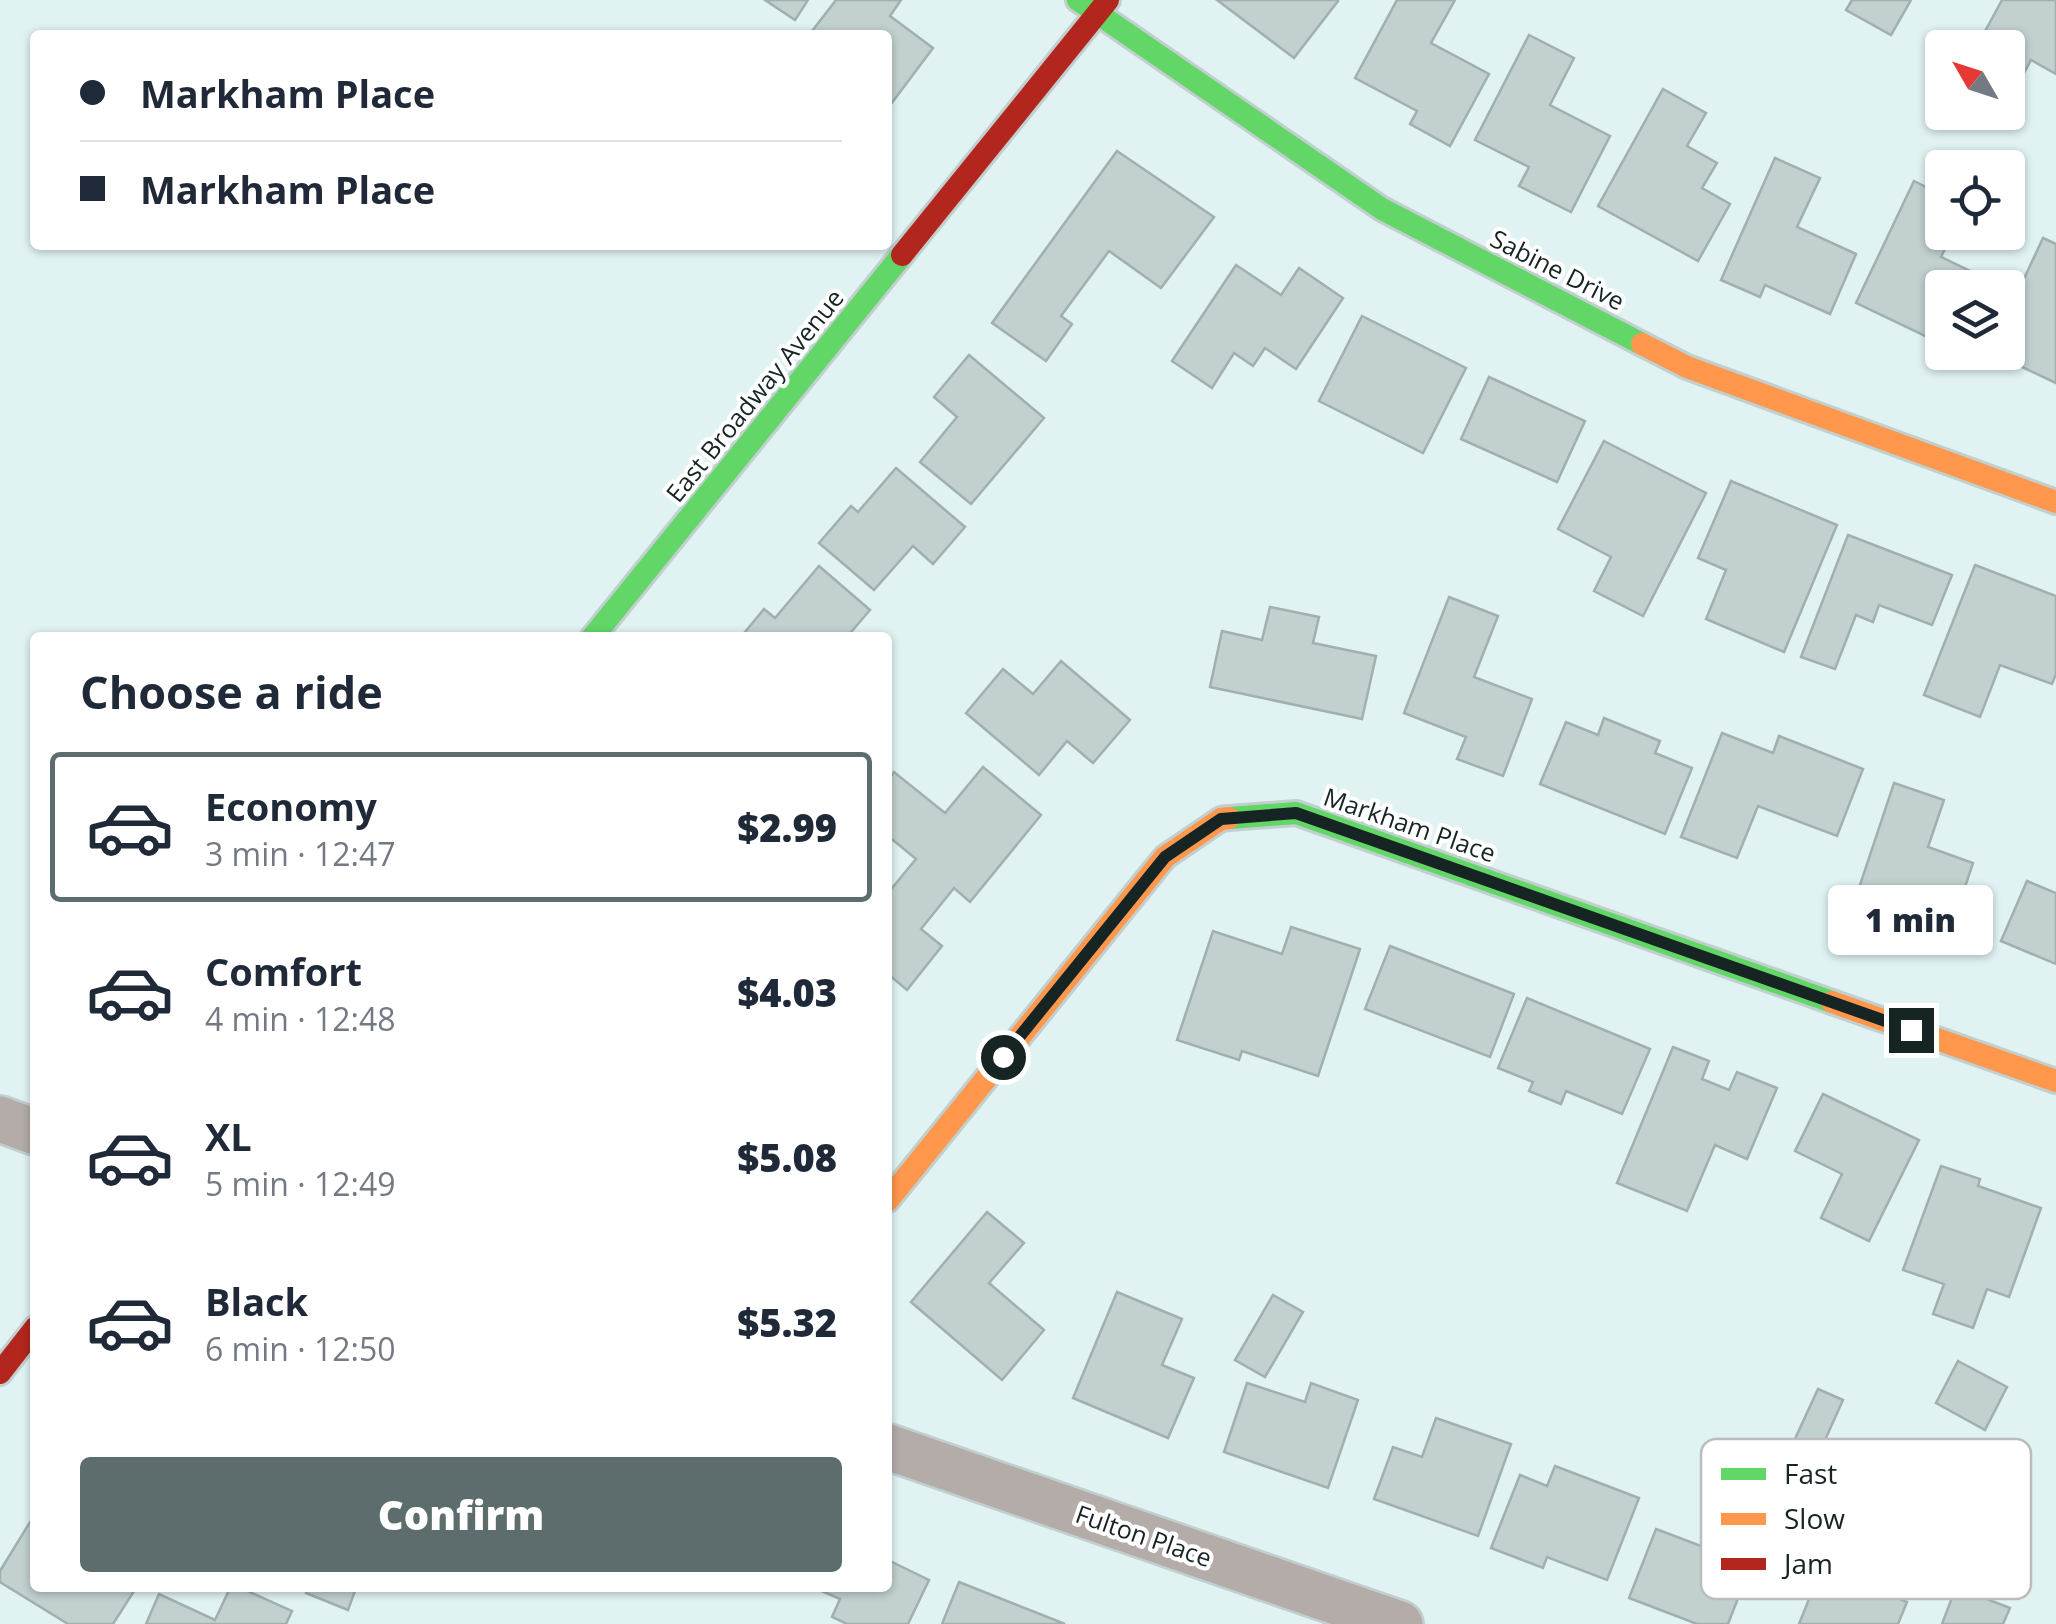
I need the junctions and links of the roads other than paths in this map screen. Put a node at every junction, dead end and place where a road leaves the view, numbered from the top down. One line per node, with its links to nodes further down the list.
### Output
1 (1078, 0): 2 (street, Sabine Drive)
2 (1104, 7): 3 (street, Sabine Drive); 4 (street, East Broadway Avenue)
3 (2056, 502)
4 (597, 632)
5 (2056, 1081): 8 (street, Markham Place)
6 (0, 1119): 7 (street)
7 (30, 1130)
8 (892, 1195)
9 (30, 1334): 10 (street)
10 (0, 1373)
11 (892, 1448): 12 (street, Fulton Place)
12 (1400, 1624)

